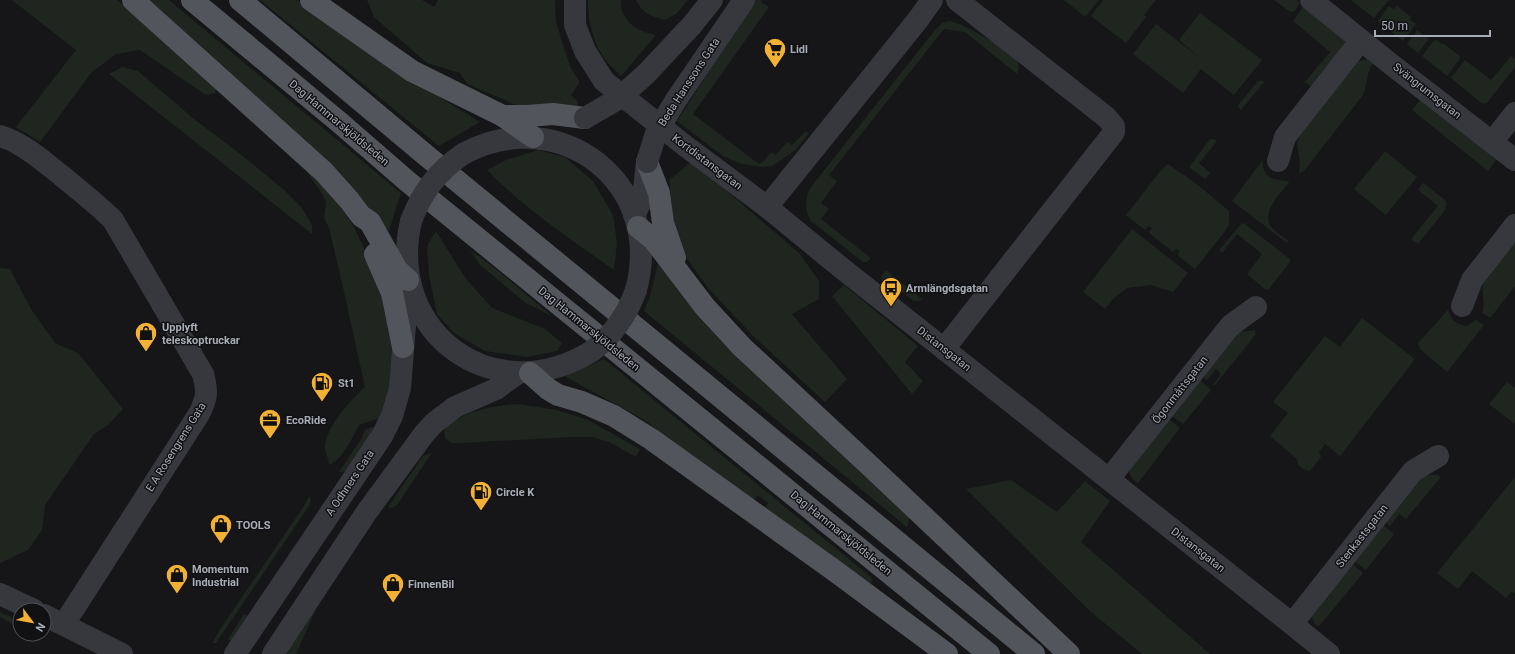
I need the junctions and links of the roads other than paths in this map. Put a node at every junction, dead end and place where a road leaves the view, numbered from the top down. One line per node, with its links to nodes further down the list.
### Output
1 (133, 0): 22 (main road)
2 (192, 0): 43 (main road, Dag Hammarskjöldsleden)
3 (240, 0): 44 (main road)
4 (311, 0): 13 (main road)
5 (575, 0): 21 (street, Kortdistansgatan)
6 (712, 0): 14 (street, bridge)
7 (744, 0): 20 (street, Beda Hanssons Gata, bridge)
8 (932, 0): 21 (street)
9 (957, 0): 30 (street)
10 (1311, 0): 11 (street, Svängrumsgatan)
11 (1361, 40): 17 (street, Svängrumsgatan); 19 (street)
12 (1515, 113): 17 (street)
13 (503, 116): 14 (main road); 16 (main road)
14 (585, 118): 16 (street)
15 (0, 136): 37 (street, E A Rosengrens Gata)
16 (537, 138): 23 (street); 26 (street, bridge)
17 (1492, 142): 18 (street, Svängrumsgatan)
18 (1515, 160)
19 (1278, 161)
20 (647, 162): 23 (street, Beda Hanssons Gata); 25 (main road)
21 (767, 207): 30 (street, Distansgatan)
22 (361, 216): 26 (main road); 29 (main road)
23 (636, 220): 25 (main road); 31 (street, bridge)
24 (1515, 225): 27 (street)
25 (680, 273): 45 (main road)
26 (410, 286): 29 (street, A Odhners Gata); 31 (street)
27 (1462, 306)
28 (1256, 307): 33 (street, Ögonmåttsgatan)
29 (403, 347): 40 (street, A Odhners Gata)
30 (944, 349): 33 (street, Distansgatan)
31 (524, 373): 41 (street); 42 (main road)
32 (1438, 456): 38 (street, Stenkastsgatan)
33 (1109, 479): 38 (street, Distansgatan)
34 (0, 594): 35 (street)
35 (17, 602)
36 (52, 619): 37 (street)
37 (64, 624): 39 (street)
38 (1292, 624): 46 (street, Distansgatan)
39 (122, 654)
40 (235, 654)
41 (273, 654)
42 (946, 654)
43 (989, 654)
44 (1034, 654)
45 (1069, 654)
46 (1329, 654)

